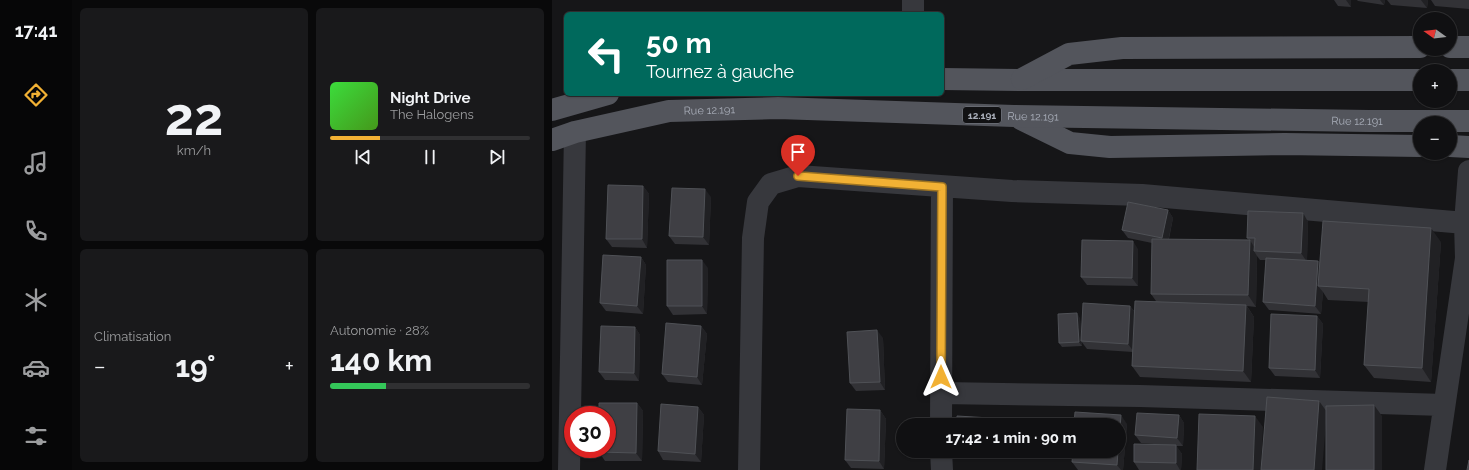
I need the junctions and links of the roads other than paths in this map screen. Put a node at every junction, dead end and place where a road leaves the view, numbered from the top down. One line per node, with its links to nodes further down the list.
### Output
1 (913, 0): 2 (street)
2 (913, 12)
3 (1413, 47): 7 (main road)
4 (1457, 47): 5 (main road)
5 (1469, 47)
6 (944, 79): 7 (main road)
7 (1018, 80): 8 (main road)
8 (1413, 80)
9 (1457, 80): 10 (main road)
10 (1469, 80)
11 (601, 96): 12 (main road)
12 (552, 110)
13 (1014, 116): 14 (main road, Rue 12.191 / 12.191); 15 (main road, Rue 12.191 / 12.191); 17 (main road)
14 (1469, 121)
15 (575, 132): 16 (main road, Rue 12.191 / 12.191); 28 (street)
16 (552, 140)
17 (1413, 146)
18 (1457, 146): 19 (main road)
19 (1469, 147)
20 (1469, 171): 22 (street)
21 (942, 187): 22 (street); 24 (street); 29 (street)
22 (1465, 223): 23 (street)
23 (1467, 259): 25 (street)
24 (941, 393): 25 (street); 26 (street)
25 (1444, 405): 31 (street)
26 (941, 418)
27 (942, 458): 30 (street)
28 (569, 470)
29 (749, 470)
30 (942, 470)
31 (1434, 470)

